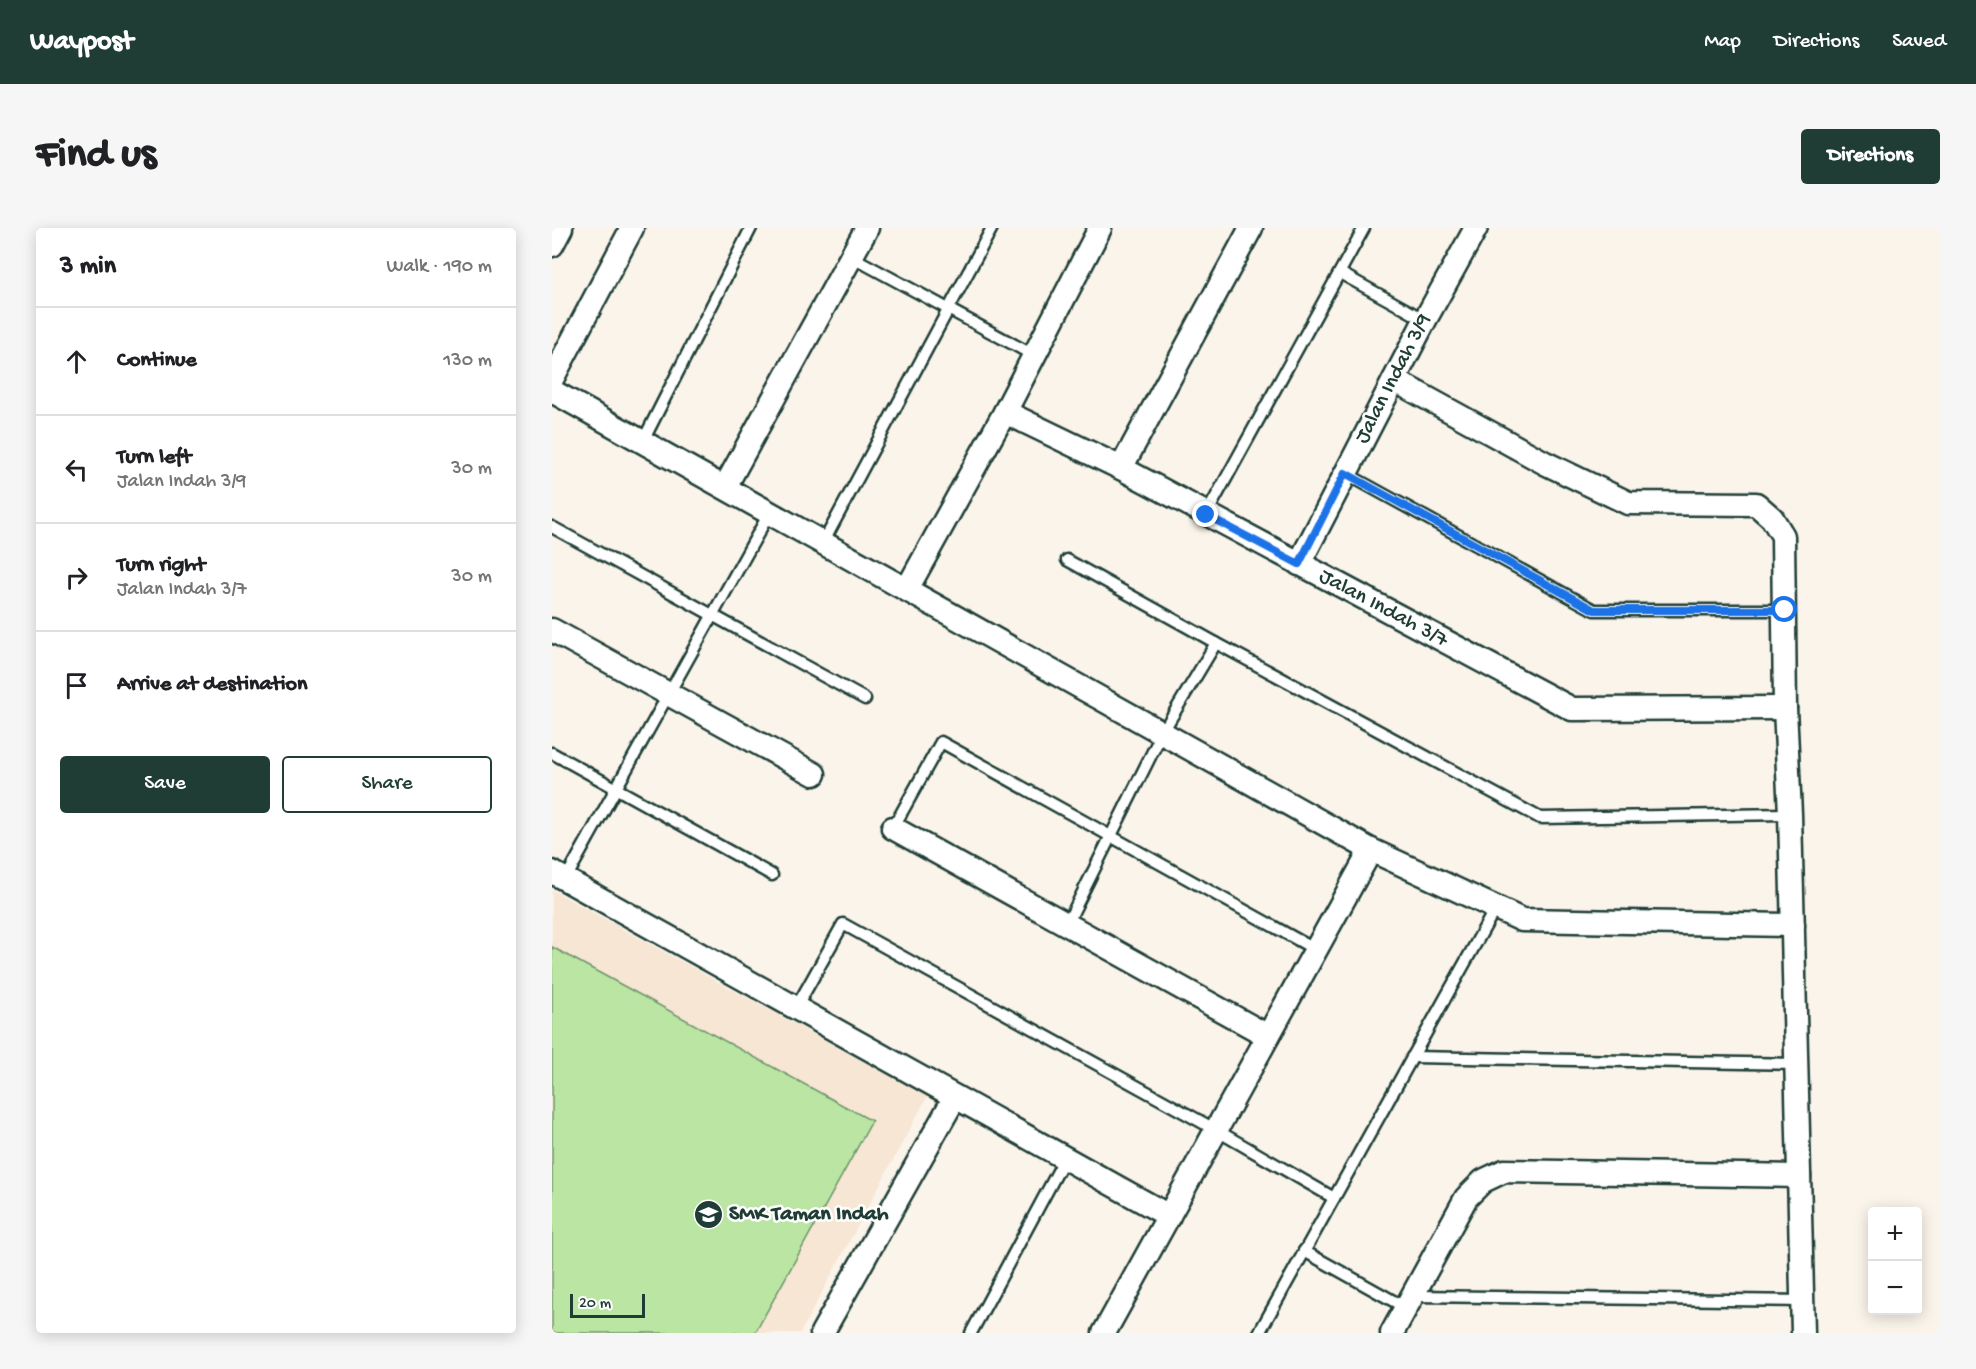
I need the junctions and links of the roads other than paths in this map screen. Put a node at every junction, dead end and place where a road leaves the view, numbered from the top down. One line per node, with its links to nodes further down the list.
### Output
1 (561, 228): 10 (street)
2 (632, 228): 16 (street)
3 (751, 228): 20 (lane)
4 (867, 228): 11 (street)
5 (992, 228): 13 (lane)
6 (1100, 228): 15 (street)
7 (1251, 228): 21 (street)
8 (1364, 228): 12 (lane)
9 (1476, 228): 14 (street, Jalan Indah 3/9)
10 (552, 245)
11 (852, 258): 13 (lane); 23 (street)
12 (1340, 273): 14 (lane); 25 (lane)
13 (949, 309): 15 (lane); 27 (lane)
14 (1425, 320): 17 (street, Jalan Indah 3/9)
15 (1035, 356): 19 (street)
16 (552, 379)
17 (1394, 380): 22 (street, Jalan Indah 3/9); 31 (street)
18 (552, 391): 20 (street)
19 (1005, 412): 21 (street, Jalan Indah 3/7); 30 (street)
20 (642, 441): 23 (street)
21 (1121, 468): 25 (street, Jalan Indah 3/7)
22 (1345, 473): 29 (street, Jalan Indah 3/9); 31 (lane)
23 (725, 487): 24 (street)
24 (770, 512): 27 (street); 32 (lane)
25 (1206, 515): 29 (street, Jalan Indah 3/7)
26 (552, 527): 32 (lane)
27 (823, 543): 30 (street)
28 (1067, 560): 34 (lane)
29 (1299, 564): 37 (street, Jalan Indah 3/7)
30 (907, 589): 38 (street)
31 (1785, 610): 37 (street)
32 (713, 615): 35 (lane); 36 (lane)
33 (552, 630): 35 (street)
34 (1216, 643): 38 (lane); 42 (lane)
35 (668, 694): 40 (street); 41 (lane)
36 (865, 699)
37 (1785, 708): 42 (street)
38 (1162, 733): 44 (lane); 45 (street)
39 (552, 753): 41 (lane)
40 (814, 774)
41 (616, 789): 46 (lane); 47 (lane)
42 (1790, 814): 50 (street)
43 (893, 828): 44 (lane); 49 (street)
44 (1111, 836): 49 (lane); 51 (lane)
45 (1371, 850): 48 (street); 51 (street)
46 (772, 875)
47 (559, 876): 52 (street)
48 (1496, 907): 50 (street); 54 (lane)
49 (1067, 924): 53 (street)
50 (1793, 925): 55 (street)
51 (1316, 950): 53 (street)
52 (796, 1008): 56 (street); 57 (lane)
53 (1268, 1036): 57 (street)
54 (1412, 1057): 55 (lane); 60 (lane)
55 (1796, 1064): 59 (street)
56 (955, 1097): 58 (street); 65 (street)
57 (1216, 1130): 60 (lane); 61 (street)
58 (1065, 1158): 61 (street); 66 (lane)
59 (1799, 1176): 63 (street); 64 (street)
60 (1334, 1198): 62 (lane)
61 (1169, 1216): 67 (street)
62 (1304, 1251): 64 (lane); 68 (lane)
63 (1803, 1300): 64 (lane); 70 (street)
64 (1409, 1302): 69 (street)
65 (822, 1333)
66 (970, 1333)
67 (1104, 1333)
68 (1259, 1333)
69 (1392, 1333)
70 (1803, 1333)

